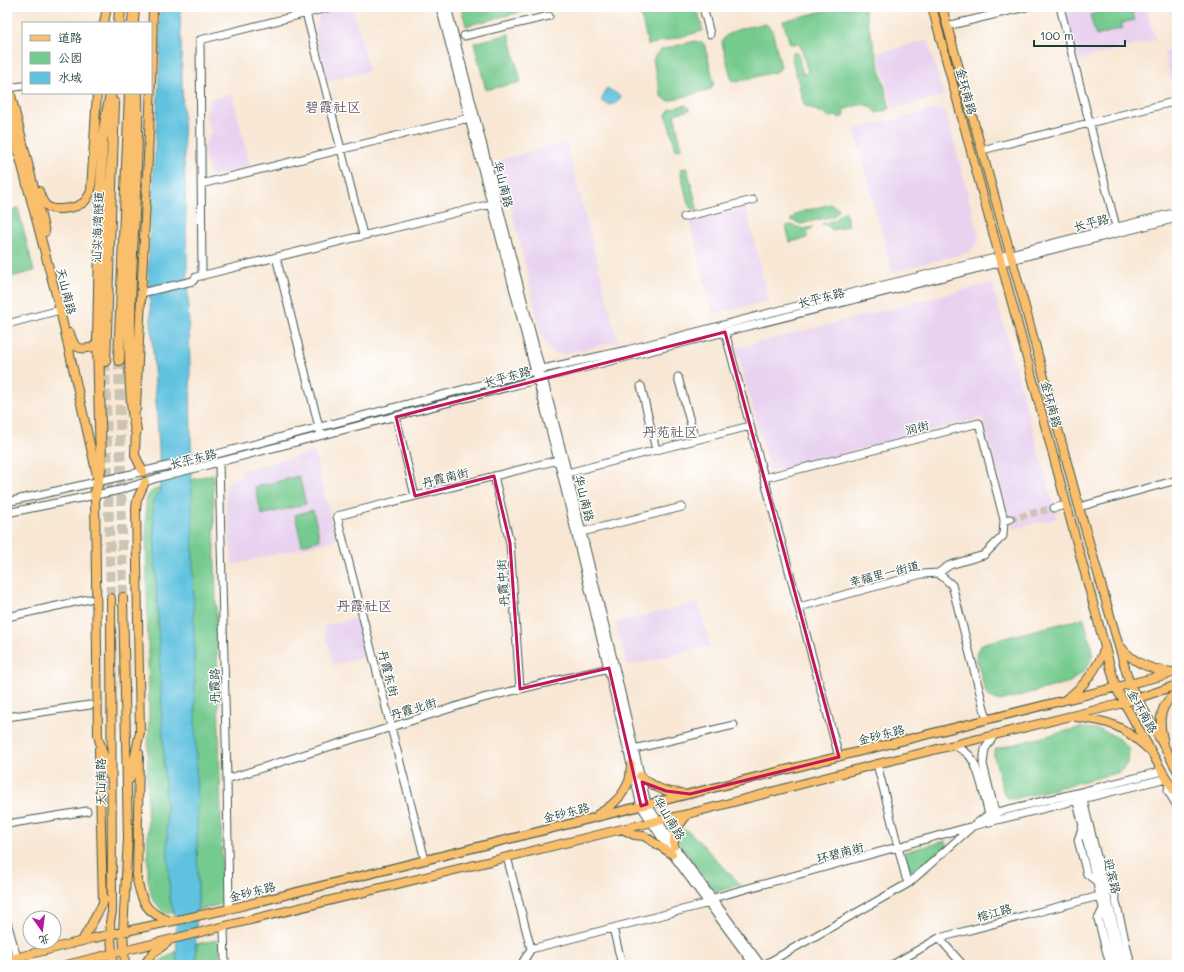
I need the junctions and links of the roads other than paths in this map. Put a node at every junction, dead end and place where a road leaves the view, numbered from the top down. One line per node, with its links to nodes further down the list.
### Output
1 (107, 7): 15 (main road)
2 (120, 7): 16 (highway)
3 (153, 7): 21 (main road)
4 (331, 7): 13 (street)
5 (440, 7): 33 (street, 华山南路)
6 (447, 7): 57 (street, 华山南路)
7 (703, 7): 19 (street)
8 (932, 7): 48 (main road, 金环南路)
9 (942, 7): 18 (main road, 金环南路)
10 (1026, 7): 18 (street)
11 (1060, 7): 34 (street)
12 (134, 8): 17 (highway)
13 (306, 14): 35 (street); 38 (street)
14 (549, 16): 20 (street)
15 (104, 22)
16 (119, 22)
17 (134, 22)
18 (947, 26): 36 (main road, 金环南路)
19 (710, 34)
20 (464, 36)
21 (152, 78)
22 (7, 79): 24 (main road, 天山南路)
23 (22, 86): 24 (street)
24 (9, 88): 37 (main road, 天山南路)
25 (97, 94): 37 (main road)
26 (111, 94): 54 (highway)
27 (115, 94): 56 (highway, 汕头海湾隧道)
28 (130, 94): 55 (highway)
29 (137, 94): 66 (highway)
30 (151, 94): 50 (main road)
31 (1177, 101): 34 (street)
32 (7, 110): 51 (main road, 天山南路)
33 (469, 118): 35 (street); 40 (street, 华山南路)
34 (1090, 123): 36 (street); 44 (street)
35 (341, 150): 38 (street); 45 (street)
36 (982, 150): 47 (main road, 金环南路)
37 (26, 158): 54 (main road, 天山南路)
38 (201, 184): 49 (street)
39 (753, 200): 42 (street)
40 (491, 204): 45 (street); 57 (street, 华山南路)
41 (1177, 212): 44 (street, 长平路)
42 (684, 217)
43 (1177, 218): 47 (street, 长平路)
44 (1116, 227): 47 (street, 长平路)
45 (363, 235): 46 (street)
46 (276, 257): 49 (street); 65 (street)
47 (1012, 257): 48 (street, 长平东路); 84 (main road, 金环南路)
48 (1000, 260): 53 (street, 长平东路); 57 (street, 长平东路); 82 (main road, 金环南路)
49 (202, 276): 50 (street)
50 (143, 293): 66 (main road)
51 (60, 310): 52 (street); 77 (main road, 天山南路)
52 (7, 324)
53 (725, 332): 59 (street, 长平东路); 64 (street)
54 (98, 341): 77 (highway)
55 (118, 360)
56 (106, 361)
57 (537, 371): 59 (street, 华山南路); 65 (street, 长平东路)
58 (678, 377): 68 (street)
59 (540, 379): 63 (street, 长平东路); 70 (street, 华山南路); 73 (street, 华山南路)
60 (641, 386): 69 (street)
61 (1177, 396): 62 (street)
62 (1177, 402)
63 (396, 417): 67 (street, 长平东路); 80 (street)
64 (750, 426): 68 (street); 75 (street)
65 (319, 427): 67 (street); 72 (street, 长平东路)
66 (136, 431): 72 (main road)
67 (321, 435): 71 (street, 长平东路)
68 (695, 440): 69 (street)
69 (656, 450): 73 (street)
70 (558, 460): 74 (street, 丹霞南街); 97 (street, 华山南路)
71 (219, 463): 78 (street, 长平东路); 126 (street, 丹霞路)
72 (143, 472): 77 (street, 长平东路)
73 (567, 473): 88 (street, 华山南路)
74 (494, 476): 80 (street, 丹霞南街); 102 (street, 丹霞中街)
75 (764, 478): 89 (street, 润街); 93 (street)
76 (1177, 480): 84 (street)
77 (98, 481): 79 (highway); 81 (street, 长平东路)
78 (145, 482): 79 (street, 长平东路); 113 (main road)
79 (95, 495): 86 (street, 长平东路); 115 (main road)
80 (415, 496): 87 (street, 丹霞南街)
81 (7, 502)
82 (1066, 505): 85 (street); 96 (main road, 金环南路)
83 (682, 507): 88 (street)
84 (1079, 507): 95 (main road, 金环南路)
85 (1054, 508)
86 (7, 513)
87 (337, 516): 112 (street, 丹霞东街)
88 (582, 532): 117 (street, 华山南路)
89 (938, 573): 93 (street, 幸福里一街道); 110 (street, 幸福里一街道)
90 (123, 597): 128 (main road)
91 (111, 598): 127 (main road, 天山南路)
92 (89, 599): 94 (street)
93 (799, 607): 120 (street)
94 (7, 617)
95 (1119, 644): 98 (main road); 99 (main road, 金环南路)
96 (1105, 648): 101 (main road, 金环南路); 105 (main road)
97 (609, 668): 102 (street, 丹霞北街); 122 (street, 华山南路)
98 (1177, 672): 99 (main road, 金砂东路)
99 (1130, 685): 101 (main road, 金砂东路); 104 (main road, 金环南路)
100 (1177, 685): 104 (main road)
101 (1116, 688): 105 (main road, 金砂东路); 106 (main road, 金环南路)
102 (520, 689): 112 (street, 丹霞北街)
103 (1177, 692): 118 (main road)
104 (1137, 699): 106 (main road); 118 (main road, 金环南路)
105 (1063, 702): 110 (main road, 金砂东路)
106 (1124, 703): 108 (main road); 119 (main road, 金环南路)
107 (90, 705): 109 (street)
108 (1071, 716): 114 (main road); 119 (main road)
109 (7, 717)
110 (987, 720): 120 (main road, 金砂东路)
111 (734, 725): 117 (street)
112 (392, 726): 126 (street, 丹霞北街); 147 (street, 丹霞东街)
113 (140, 732): 128 (main road); 148 (main road)
114 (995, 734): 116 (main road); 135 (street)
115 (98, 736): 127 (main road); 154 (main road)
116 (954, 745): 121 (main road); 135 (street)
117 (634, 749): 124 (street, 华山南路)
118 (1166, 750): 123 (main road, 金环南路)
119 (1153, 754): 125 (main road, 金环南路)
120 (839, 757): 129 (main road, 金砂东路)
121 (877, 764): 136 (main road); 144 (street)
122 (631, 765): 132 (street, 华山南路); 137 (main road)
123 (1177, 770)
124 (640, 776): 129 (main road); 132 (street, 华山南路)
125 (1166, 777): 130 (street, 环碧南街); 131 (main road, 金环南路); 133 (street)
126 (227, 779): 155 (street, 丹霞路)
127 (112, 784): 149 (main road, 天山南路)
128 (127, 794): 143 (main road)
129 (690, 794): 132 (main road, 金砂东路)
130 (1079, 796): 135 (street, 环碧南街); 138 (street, 环碧南街); 151 (street, 迎宾路); 152 (street, 迎宾路)
131 (1177, 796)
132 (644, 805): 137 (main road, 金砂东路); 139 (street, 华山南路)
133 (1177, 806)
134 (87, 811): 140 (street)
135 (992, 813): 138 (street); 141 (street, 环碧南街)
136 (688, 814): 139 (main road); 145 (main road)
137 (590, 818): 147 (main road, 金砂东路)
138 (994, 821): 141 (street, 环碧南街)
139 (654, 822): 142 (main road); 145 (street, 华山南路)
140 (7, 824)
141 (973, 826): 144 (street, 环碧南街); 150 (street)
142 (622, 829): 145 (main road); 146 (main road)
143 (128, 838): 148 (main road); 161 (main road)
144 (898, 847): 150 (street); 153 (street, 环碧南街)
145 (673, 850): 153 (street, 华山南路)
146 (507, 857): 159 (main road); 166 (street)
147 (425, 860): 155 (main road, 金砂东路)
148 (137, 879): 158 (main road)
149 (112, 880): 154 (main road); 162 (main road, 天山南路)
150 (910, 883): 179 (street)
151 (1104, 885): 152 (street, 迎宾路); 185 (street)
152 (1103, 895): 156 (street, 迎宾路); 163 (street, 榕江路); 184 (street, 迎宾路)
153 (711, 901): 160 (street, 环碧南街); 178 (street, 华山南路); 179 (street, 华山南路)
154 (103, 904): 165 (main road)
155 (229, 909): 158 (main road, 金砂东路)
156 (1103, 909): 182 (street); 183 (street, 迎宾路)
157 (7, 922): 169 (street)
158 (172, 922): 161 (main road, 金砂东路)
159 (224, 927): 164 (main road); 175 (street)
160 (613, 928): 166 (street, 环碧南街); 177 (street)
161 (123, 932): 162 (main road, 金砂东路); 167 (main road)
162 (111, 935): 165 (main road, 金砂东路); 168 (main road, 天山南路)
163 (939, 938): 180 (street, 榕江路); 181 (street)
164 (172, 940): 167 (main road); 174 (main road)
165 (82, 941): 169 (main road, 金砂东路)
166 (531, 949): 176 (street)
167 (123, 951): 168 (main road); 173 (main road)
168 (112, 954): 171 (main road); 172 (main road, 天山南路)
169 (17, 958): 170 (main road, 金砂东路)
170 (7, 960)
171 (66, 965)
172 (113, 965)
173 (124, 965)
174 (144, 965)
175 (225, 965)
176 (521, 965)
177 (622, 965)
178 (754, 965)
179 (763, 965)
180 (892, 965)
181 (963, 965)
182 (1110, 965)
183 (1117, 965)
184 (1124, 965)
185 (1132, 965)

